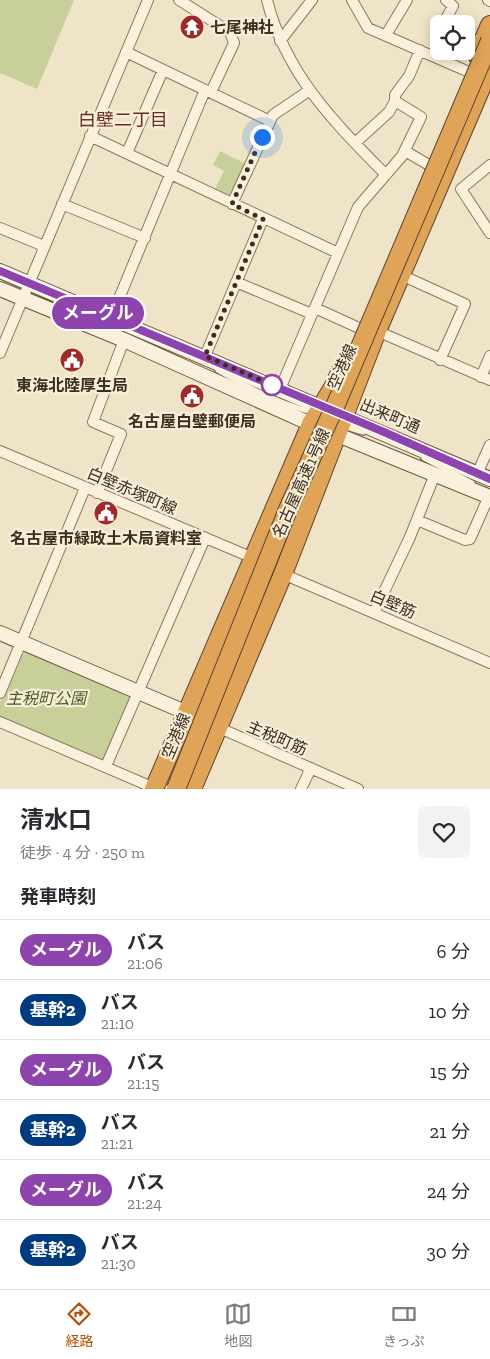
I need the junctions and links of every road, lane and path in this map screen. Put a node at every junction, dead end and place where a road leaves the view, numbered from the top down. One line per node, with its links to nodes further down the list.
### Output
1 (148, 0): 15 (street)
2 (178, 0): 20 (street)
3 (268, 0): 12 (street)
4 (312, 0): 12 (street)
5 (352, 0): 10 (street)
6 (407, 0): 10 (street)
7 (446, 0): 8 (street)
8 (448, 15)
9 (490, 26): 13 (highway, 空港線)
10 (386, 35): 14 (street)
11 (475, 40): 13 (street)
12 (280, 41): 19 (street)
13 (487, 49): 18 (highway, 空港線); 68 (highway, 名古屋高速1号線, bridge); 88 (highway, 名古屋高速1号線)
14 (420, 50): 18 (street); 21 (street)
15 (126, 52): 17 (street); 23 (street)
16 (490, 67): 31 (highway, 空港線)
17 (163, 70): 20 (street); 26 (street)
18 (469, 72): 27 (highway, 空港線)
19 (310, 90): 22 (street); 24 (street)
20 (208, 91): 22 (street); 29 (street)
21 (395, 101): 24 (street); 25 (street)
22 (270, 121): 34 (street)
23 (90, 136): 26 (street); 33 (street)
24 (355, 143): 30 (street)
25 (405, 150): 27 (street); 30 (street)
26 (127, 153): 29 (street)
27 (429, 165): 49 (highway, 空港線)
28 (490, 165): 32 (street)
29 (170, 174): 34 (street); 38 (street)
30 (386, 175): 40 (street)
31 (442, 180): 32 (street); 42 (highway, 空港線)
32 (461, 189): 37 (street)
33 (62, 204): 38 (street); 39 (street)
34 (232, 204): 35 (street)
35 (263, 219): 40 (street); 43 (street)
36 (0, 228): 39 (street)
37 (490, 233)
38 (145, 238): 48 (street)
39 (44, 246): 44 (street)
40 (338, 253): 47 (street)
41 (0, 270): 44 (main road, 出来町通)
42 (401, 275): 50 (highway, 空港線); 56 (street)
43 (236, 282): 47 (street); 54 (street)
44 (29, 283): 46 (street); 48 (main road, 出来町通)
45 (0, 288): 46 (main road, 出来町通)
46 (23, 298): 51 (main road, 出来町通); 53 (street)
47 (314, 311): 49 (street); 58 (street)
48 (111, 318): 52 (main road, 出来町通)
49 (359, 328): 59 (highway, 空港線)
50 (376, 332): 56 (street); 60 (highway, 空港線)
51 (124, 340): 59 (main road, 出来町通); 66 (street)
52 (174, 345): 54 (main road, 出来町通); 59 (lane)
53 (0, 353)
54 (205, 356): 58 (main road, 出来町通)
55 (490, 356): 57 (street)
56 (440, 360): 57 (street)
57 (486, 379)
58 (280, 389): 59 (main road, 出来町通)
59 (317, 416): 60 (main road, 出来町通); 60 (main road, 出来町通); 71 (highway, 空港線)
60 (342, 424): 63 (main road, 出来町通); 64 (main road, 出来町通); 67 (lane); 72 (highway, 空港線)
61 (490, 445): 64 (street)
62 (0, 451): 65 (street, 白壁赤塚町線)
63 (435, 474): 67 (main road, 出来町通); 69 (street)
64 (484, 476)
65 (85, 488): 66 (street, 白壁赤塚町線); 75 (street)
66 (97, 493): 70 (street, 白壁赤塚町線)
67 (489, 495): 69 (street)
68 (289, 507): 86 (highway, bridge); 87 (highway, 名古屋高速1号線, bridge)
69 (417, 520): 73 (street)
70 (205, 538): 71 (street, 白壁赤塚町線); 78 (street)
71 (252, 558): 79 (highway, 空港線)
72 (283, 574): 73 (street, 白壁筋); 81 (highway, 空港線)
73 (374, 612): 76 (street, 白壁筋)
74 (0, 633): 75 (main road)
75 (21, 642): 77 (street); 78 (main road)
76 (490, 663)
77 (0, 692)
78 (139, 693): 79 (main road); 82 (street)
79 (185, 712): 81 (street, 主税町筋); 85 (highway, 空港線)
80 (0, 722): 82 (street)
81 (218, 727): 83 (street, 主税町筋); 89 (highway, 空港線)
82 (106, 766): 85 (street)
83 (311, 768): 84 (street, 主税町筋); 90 (street)
84 (341, 786): 91 (street, 主税町筋)
85 (152, 788)
86 (170, 789)
87 (176, 789)
88 (184, 789)
89 (192, 789)
90 (301, 789)
91 (358, 789)

